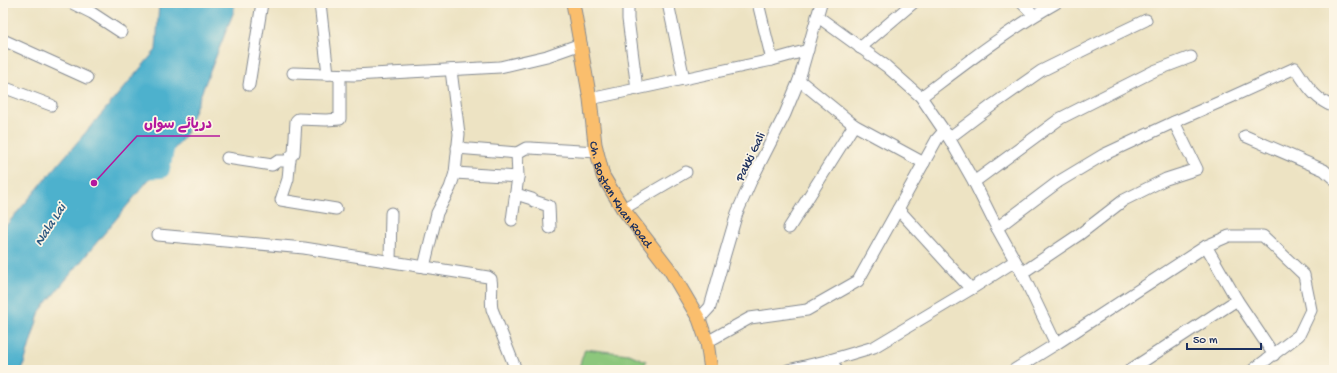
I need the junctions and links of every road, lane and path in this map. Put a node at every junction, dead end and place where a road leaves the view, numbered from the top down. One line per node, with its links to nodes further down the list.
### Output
1 (72, 3): 15 (street)
2 (262, 3): 29 (street)
3 (320, 3): 24 (street)
4 (573, 3): 17 (main road, Ch. Bostan Khan Road)
5 (628, 3): 31 (street)
6 (668, 3): 27 (street)
7 (758, 3): 21 (street)
8 (821, 3): 13 (street, Pakki Gali)
9 (912, 3): 18 (street)
10 (1022, 3): 12 (street)
11 (1056, 3): 12 (street)
12 (1034, 15): 32 (street)
13 (817, 16): 18 (street); 19 (street, Pakki Gali)
14 (1146, 20): 38 (street)
15 (121, 32)
16 (3, 40): 26 (street)
17 (581, 44): 22 (street); 33 (main road, Ch. Bostan Khan Road)
18 (860, 48): 32 (street)
19 (808, 50): 21 (street); 28 (street, Pakki Gali)
20 (1191, 57): 50 (street)
21 (772, 60): 27 (street)
22 (452, 70): 25 (street); 40 (street)
23 (293, 73): 24 (street)
24 (328, 74): 25 (street)
25 (340, 75): 44 (street)
26 (88, 78)
27 (684, 79): 31 (street)
28 (799, 80): 37 (street); 68 (street, Pakki Gali)
29 (249, 85)
30 (3, 87): 34 (street)
31 (637, 89): 33 (street)
32 (921, 97): 38 (street)
33 (590, 99): 41 (main road, Ch. Bostan Khan Road)
34 (51, 105)
35 (1334, 107): 36 (street)
36 (1174, 122): 59 (street); 65 (street)
37 (854, 126): 45 (street); 58 (street)
38 (947, 134): 45 (street); 50 (street)
39 (1244, 136): 49 (street)
40 (457, 148): 42 (street); 47 (street)
41 (597, 152): 42 (street); 53 (main road, Ch. Bostan Khan Road)
42 (517, 154): 48 (street)
43 (228, 158): 44 (street)
44 (290, 161): 52 (street)
45 (924, 163): 54 (street)
46 (686, 172): 53 (street)
47 (455, 174): 48 (street); 64 (street)
48 (518, 177): 51 (street)
49 (1334, 179)
50 (974, 182): 59 (street)
51 (516, 194): 56 (street); 57 (street)
52 (336, 209)
53 (623, 209): 68 (main road, Ch. Bostan Khan Road)
54 (898, 209): 66 (street); 69 (street)
55 (392, 213): 62 (street)
56 (512, 220)
57 (550, 228)
58 (789, 228)
59 (997, 228): 63 (street)
60 (158, 235): 62 (street)
61 (1206, 246): 67 (street); 70 (street); 71 (street)
62 (390, 261): 64 (street)
63 (1015, 261): 65 (street); 66 (street)
64 (424, 267): 73 (street)
65 (1022, 273): 70 (street)
66 (971, 289): 72 (street)
67 (1237, 300): 71 (street); 78 (street)
68 (699, 318): 69 (main road, Ch. Bostan Khan Road)
69 (707, 342): 74 (main road, Ch. Bostan Khan Road)
70 (1056, 344): 77 (street)
71 (1274, 355): 79 (street)
72 (830, 360): 75 (street); 76 (street)
73 (516, 370)
74 (711, 370)
75 (788, 370)
76 (838, 370)
77 (1014, 370)
78 (1130, 370)
79 (1253, 370)

